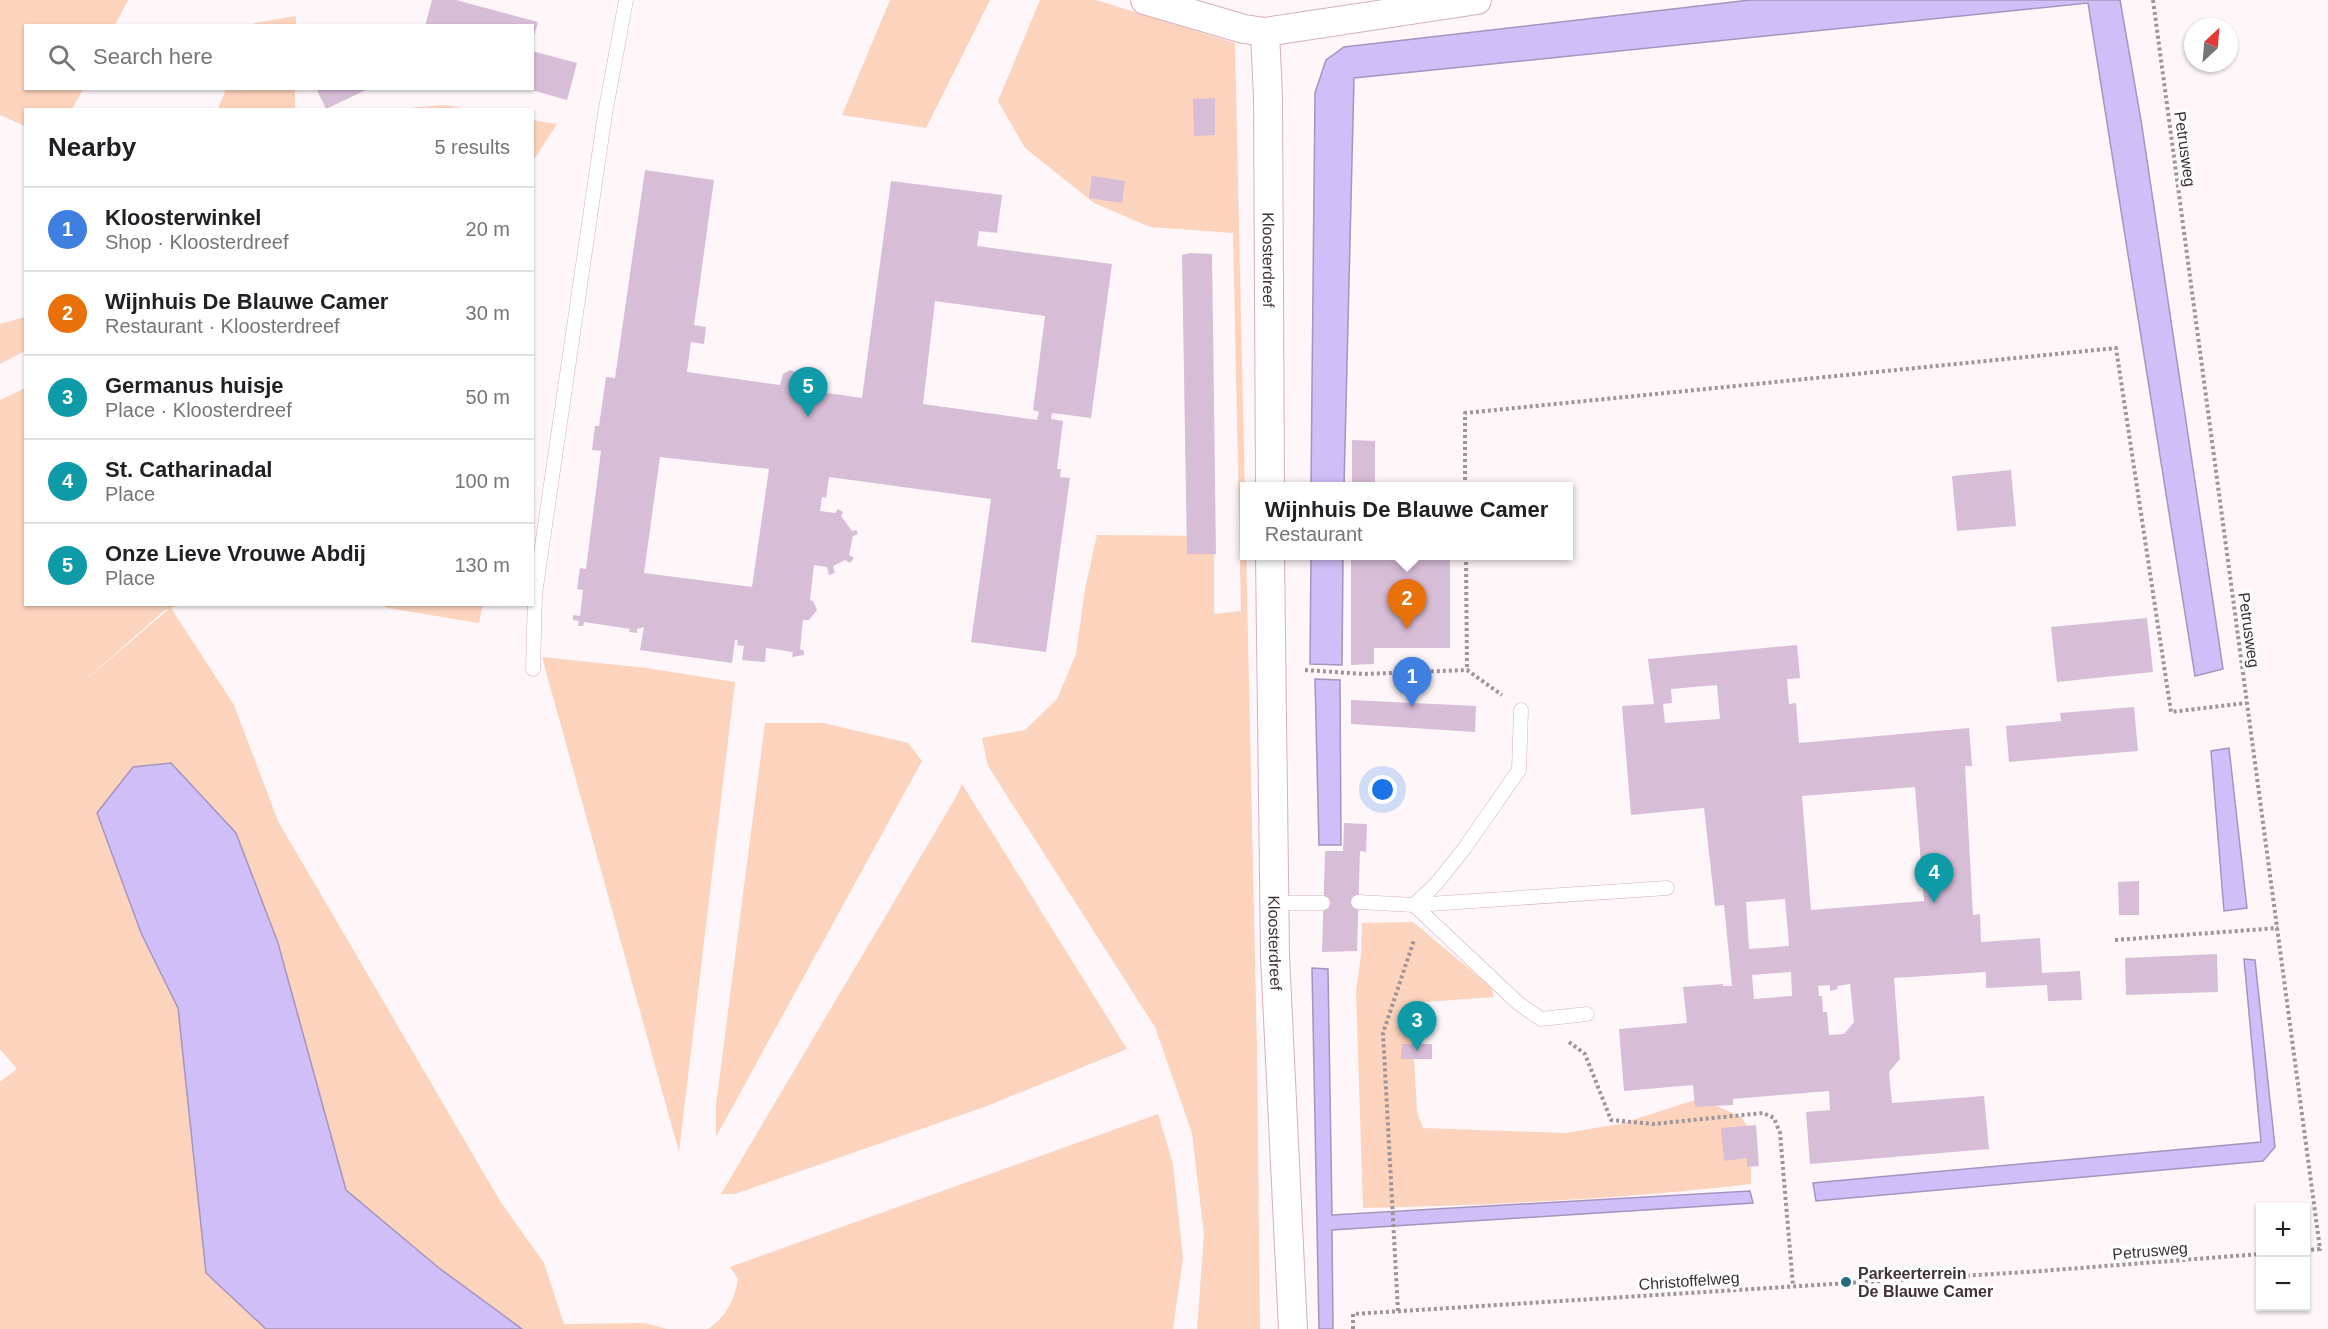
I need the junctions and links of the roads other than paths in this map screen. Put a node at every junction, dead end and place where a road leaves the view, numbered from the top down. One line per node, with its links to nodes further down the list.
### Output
1 (626, 0): 7 (lane)
2 (1145, 0): 4 (street)
3 (1477, 0): 4 (street)
4 (1265, 32): 5 (street, Kloosterdreef)
5 (1270, 482)
6 (1270, 560): 11 (street, Kloosterdreef)
7 (533, 669)
8 (1521, 710): 13 (lane)
9 (1667, 888): 13 (lane)
10 (1358, 902): 13 (lane)
11 (1275, 903): 12 (lane); 15 (street, Kloosterdreef)
12 (1323, 903)
13 (1418, 910): 14 (lane)
14 (1587, 1014)
15 (1293, 1329)

